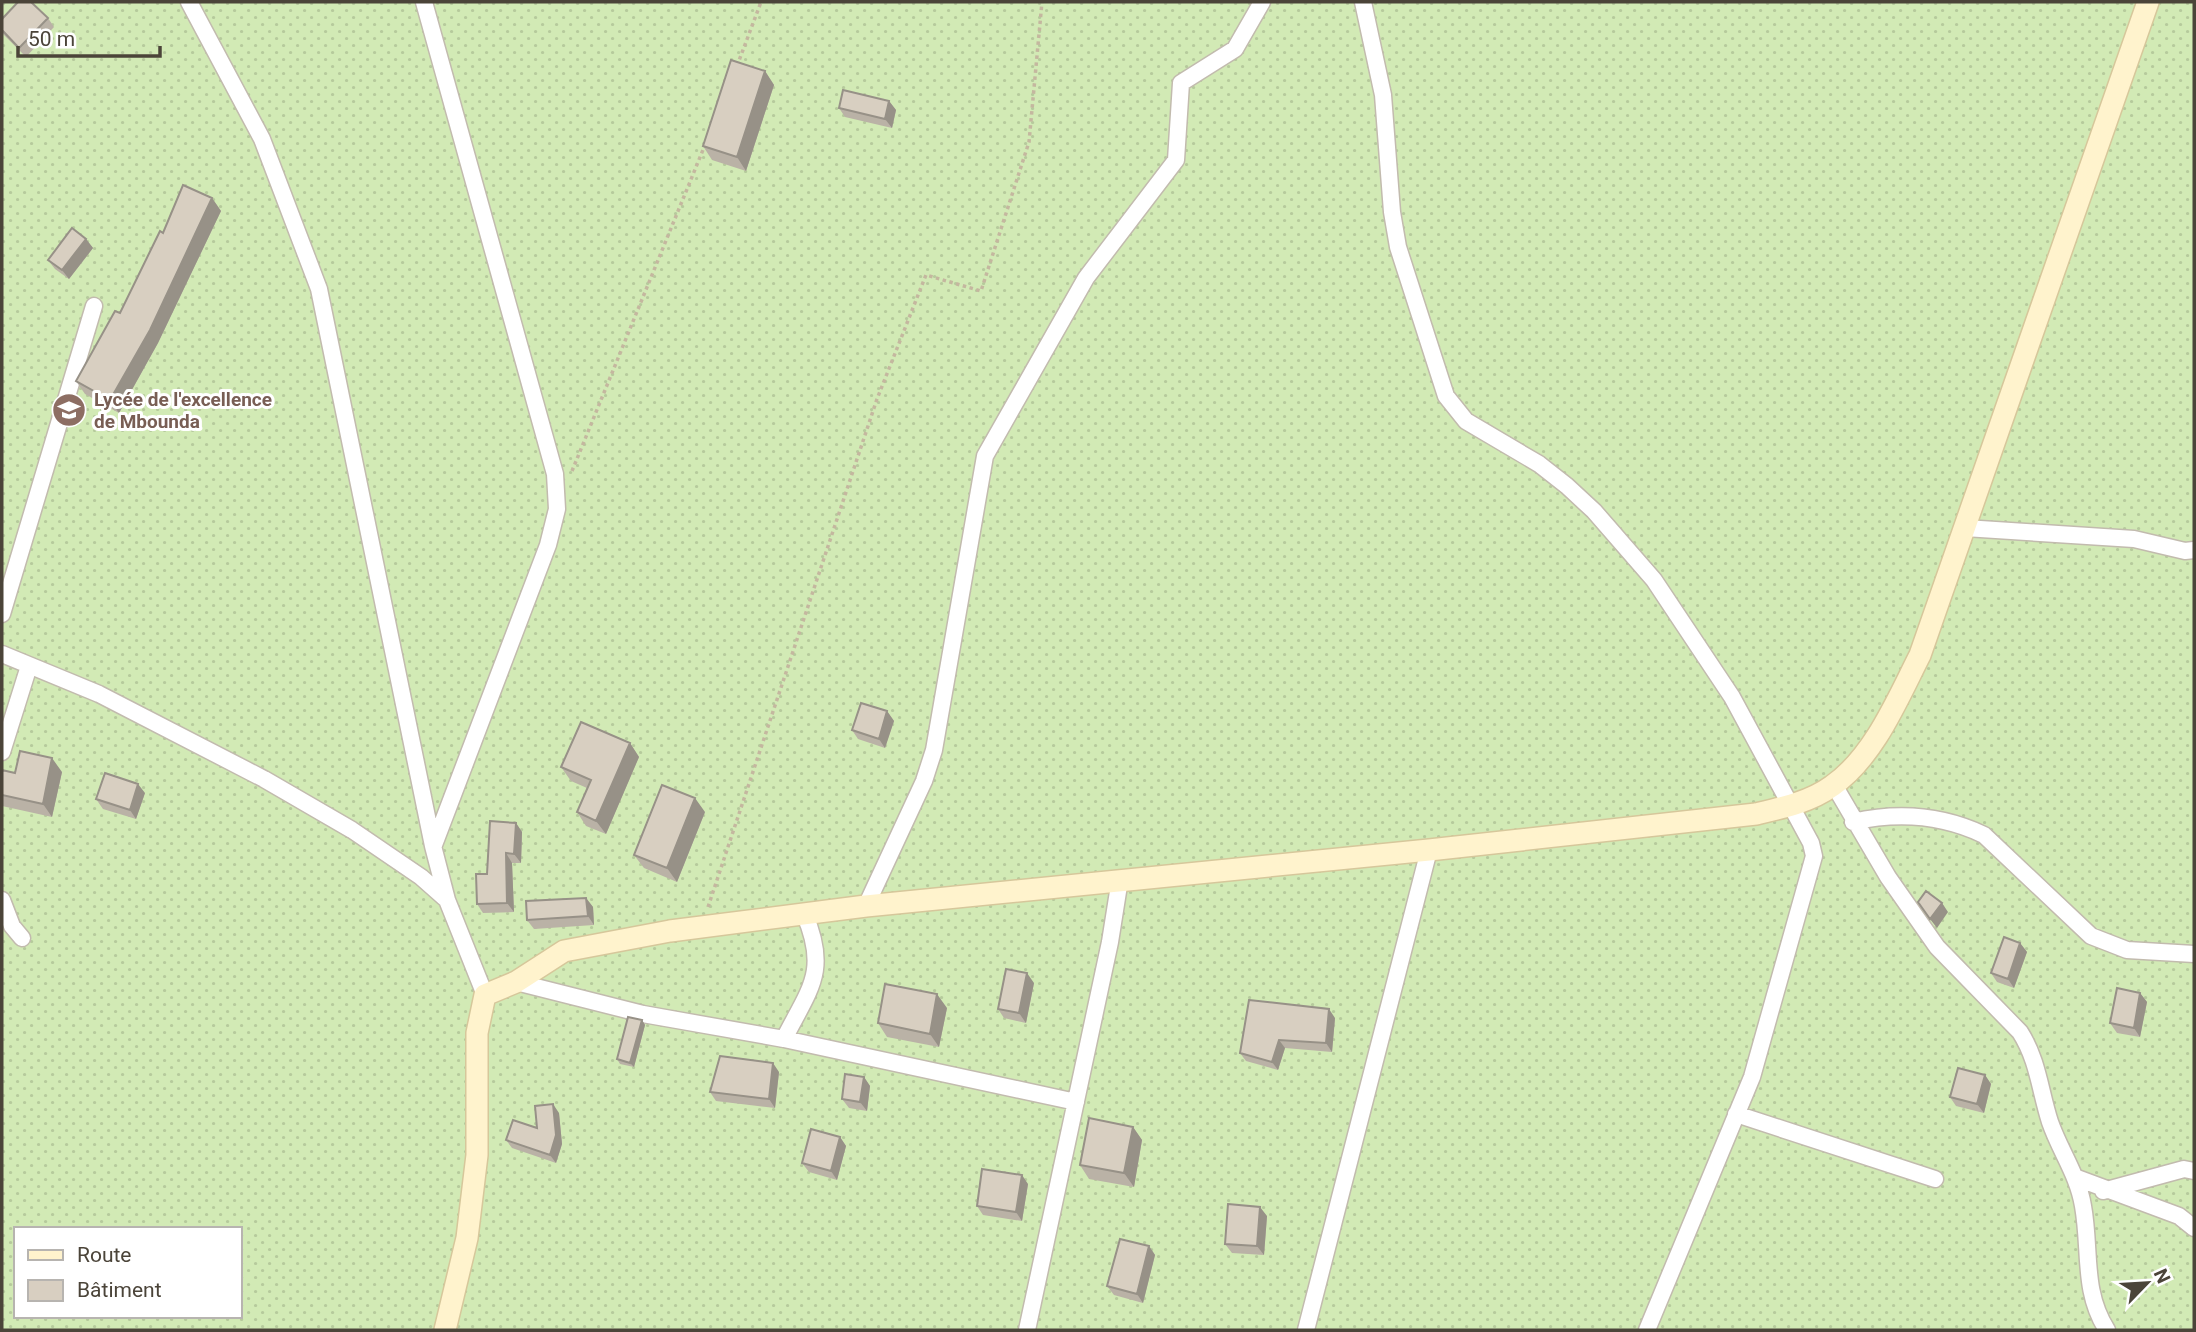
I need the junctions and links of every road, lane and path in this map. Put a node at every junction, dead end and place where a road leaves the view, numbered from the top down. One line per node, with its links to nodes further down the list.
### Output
1 (189, 2): 21 (street)
2 (424, 2): 11 (street)
3 (761, 2): 8 (path)
4 (1042, 2): 28 (path)
5 (1262, 2): 26 (street)
6 (1363, 2): 19 (street)
7 (2148, 2): 12 (street)
8 (733, 76)
9 (707, 140): 11 (path)
10 (94, 306): 14 (street)
11 (557, 509): 21 (street)
12 (1965, 528): 13 (street); 18 (street)
13 (2194, 550)
14 (2, 614)
15 (2, 654): 16 (street)
16 (29, 666): 17 (street); 25 (street)
17 (2, 752)
18 (1834, 785): 19 (street); 20 (street)
19 (1789, 806): 22 (street); 35 (street)
20 (1853, 822): 30 (street); 37 (street)
21 (433, 846): 25 (street)
22 (1429, 850): 23 (street); 43 (street)
23 (1121, 880): 26 (street); 34 (street)
24 (2, 900): 29 (street)
25 (447, 900): 32 (street)
26 (866, 906): 27 (street)
27 (804, 914): 28 (street); 33 (street)
28 (702, 926): 31 (street)
29 (22, 937)
30 (2194, 954)
31 (516, 982): 32 (street); 33 (street)
32 (485, 995): 41 (street)
33 (784, 1039): 34 (street)
34 (1076, 1102): 42 (street)
35 (1736, 1115): 38 (street); 44 (street)
36 (2194, 1171): 39 (street)
37 (2077, 1178): 39 (street); 45 (street)
38 (1935, 1179)
39 (2103, 1191): 40 (street)
40 (2194, 1228)
41 (444, 1330)
42 (1027, 1330)
43 (1306, 1330)
44 (1647, 1330)
45 (2107, 1330)

